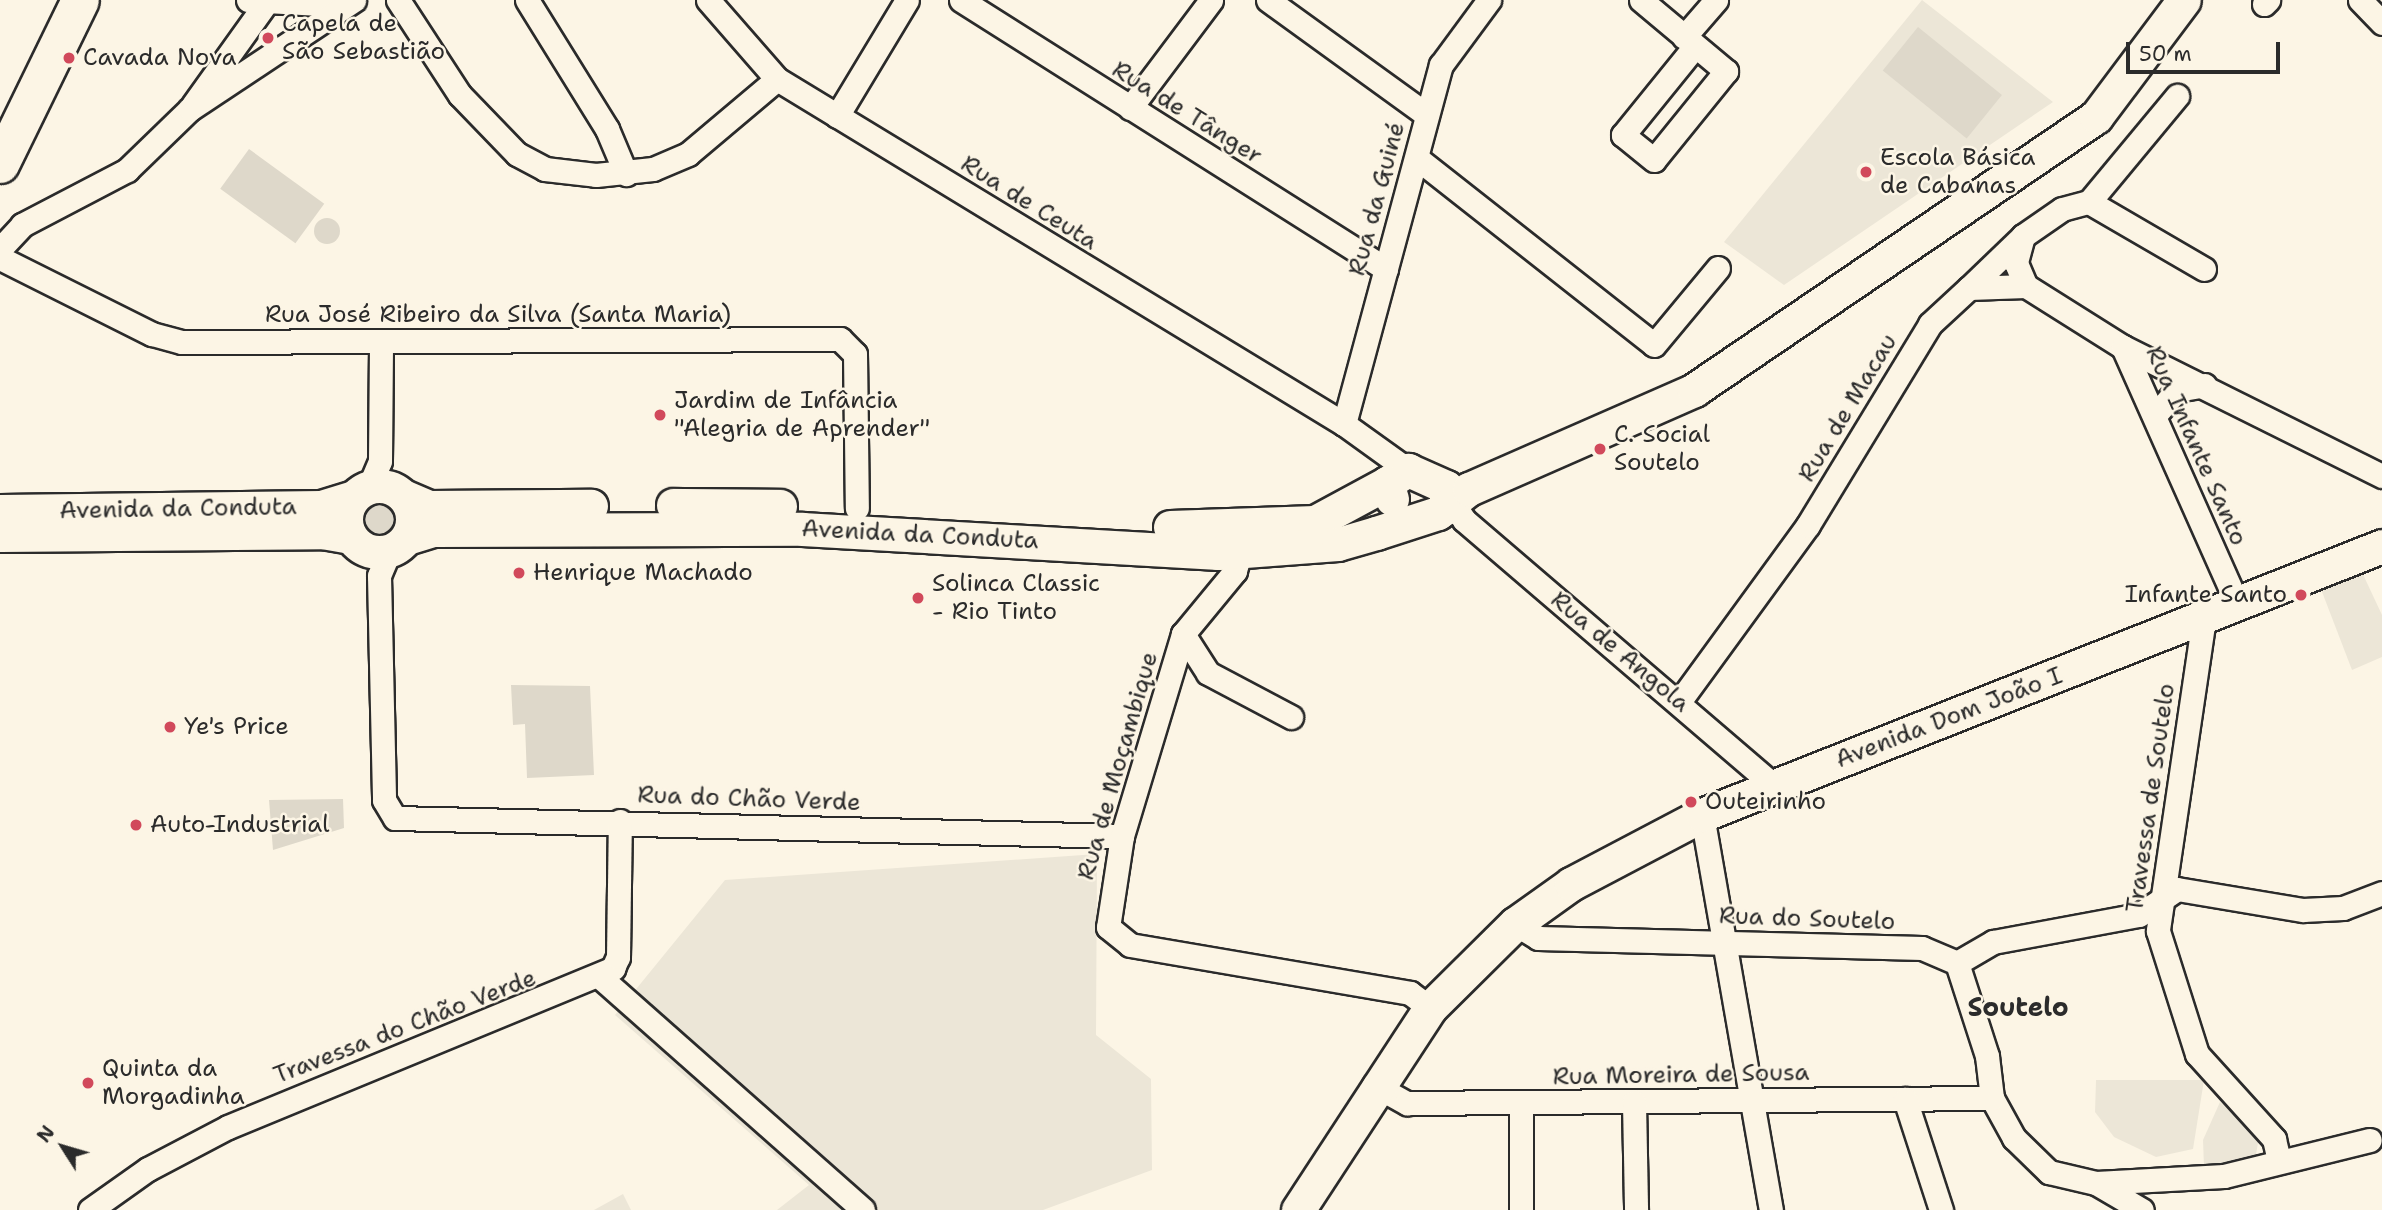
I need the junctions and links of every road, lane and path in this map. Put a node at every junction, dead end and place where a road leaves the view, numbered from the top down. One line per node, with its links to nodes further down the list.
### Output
1 (80, 0): 26 (main road)
2 (398, 0): 27 (street)
3 (527, 0): 27 (street)
4 (708, 0): 19 (street, Rua de Ceuta)
5 (908, 0): 24 (street)
6 (961, 0): 21 (street, Rua de Tânger)
7 (1211, 0): 21 (street)
8 (1268, 0): 23 (street)
9 (1641, 0): 18 (street)
10 (1716, 0): 18 (street)
11 (2158, 0): 45 (main road)
12 (2184, 0): 45 (main road)
13 (2360, 0): 17 (street)
14 (351, 2): 15 (street); 22 (street)
15 (256, 3): 22 (street)
16 (1481, 6): 23 (street, Rua da Guiné)
17 (2381, 20)
18 (1689, 41): 18 (street)
19 (777, 79): 24 (street, Rua de Ceuta); 27 (street)
20 (2177, 96): 28 (street)
21 (1130, 108): 33 (street, Rua de Tânger)
22 (190, 109): 30 (street)
23 (1427, 115): 25 (street, Rua da Guiné)
24 (837, 116): 41 (street, Rua de Ceuta)
25 (1418, 159): 32 (street); 33 (street, Rua da Guiné)
26 (0, 164)
27 (625, 174)
28 (2089, 202): 29 (street, Rua de Macau); 34 (street)
29 (2023, 236): 35 (street); 36 (street, Rua de Macau)
30 (0, 249)
31 (0, 258): 37 (street, Rua José Ribeiro da Silva (Santa Maria))
32 (1718, 268)
33 (1385, 269): 41 (street, Rua da Guiné)
34 (2204, 269)
35 (2026, 286): 36 (street); 38 (street)
36 (1969, 288): 55 (street, Rua de Macau)
37 (381, 344): 44 (street); 46 (street, Rua José Ribeiro da Silva (Santa Maria))
38 (2123, 347): 39 (street); 40 (street, Rua Infante Santo)
39 (2205, 385): 40 (street); 43 (street)
40 (2156, 414): 52 (street, Rua Infante Santo)
41 (1345, 424): 42 (street, Rua de Angola)
42 (1394, 471): 45 (main road, Rua de Angola); 46 (main road, Avenida da Conduta)
43 (2382, 475)
44 (380, 486): 46 (main road, Avenida da Conduta); 47 (main road, Avenida da Conduta); 50 (main road); 50 (main road)
45 (1449, 504): 51 (main road, Avenida da Conduta); 55 (street, Rua de Angola)
46 (857, 508)
47 (0, 511)
48 (0, 535): 50 (main road, Avenida da Conduta)
49 (2382, 546): 52 (main road, Avenida Dom João I)
50 (379, 550): 51 (main road, Avenida da Conduta); 59 (street, Rua do Chão Verde)
51 (1240, 553): 54 (street, Rua de Moçambique)
52 (2238, 605): 53 (main road, Avenida Dom João I)
53 (2204, 618): 57 (main road, Avenida Dom João I); 62 (street, Travessa de Soutelo)
54 (1183, 634): 56 (street); 60 (street, Rua de Moçambique)
55 (1679, 702): 57 (street, Rua de Angola)
56 (1292, 717)
57 (1774, 786): 58 (main road, Avenida Dom João I)
58 (1702, 815): 63 (main road, Avenida Dom João I); 64 (street)
59 (620, 821): 60 (street, Rua do Chão Verde); 66 (street)
60 (1122, 836): 67 (street, Rua de Moçambique)
61 (2382, 893): 62 (street)
62 (2159, 903): 65 (street); 75 (street, Travessa de Soutelo)
63 (1515, 924): 64 (street, Rua do Soutelo); 67 (main road, Avenida Dom João I)
64 (1727, 942): 65 (street, Rua do Soutelo); 71 (street)
65 (1957, 963): 69 (street)
66 (600, 977): 77 (street, Travessa do Chão Verde); 78 (street)
67 (1430, 1008): 68 (main road, Avenida Dom João I)
68 (1374, 1085): 73 (street, Rua Moreira de Sousa); 79 (main road, Avenida Dom João I)
69 (1992, 1098): 70 (street, Rua Moreira de Sousa); 76 (street)
70 (1905, 1099): 71 (street, Rua Moreira de Sousa); 83 (street)
71 (1751, 1100): 72 (street, Rua Moreira de Sousa); 82 (street)
72 (1634, 1102): 73 (street, Rua Moreira de Sousa); 81 (street)
73 (1521, 1103): 80 (street)
74 (2370, 1140): 75 (street)
75 (2279, 1160): 76 (street)
76 (2096, 1183): 84 (street)
77 (90, 1210)
78 (863, 1210)
79 (1298, 1210)
80 (1521, 1210)
81 (1636, 1210)
82 (1770, 1210)
83 (1941, 1210)
84 (2142, 1210)

